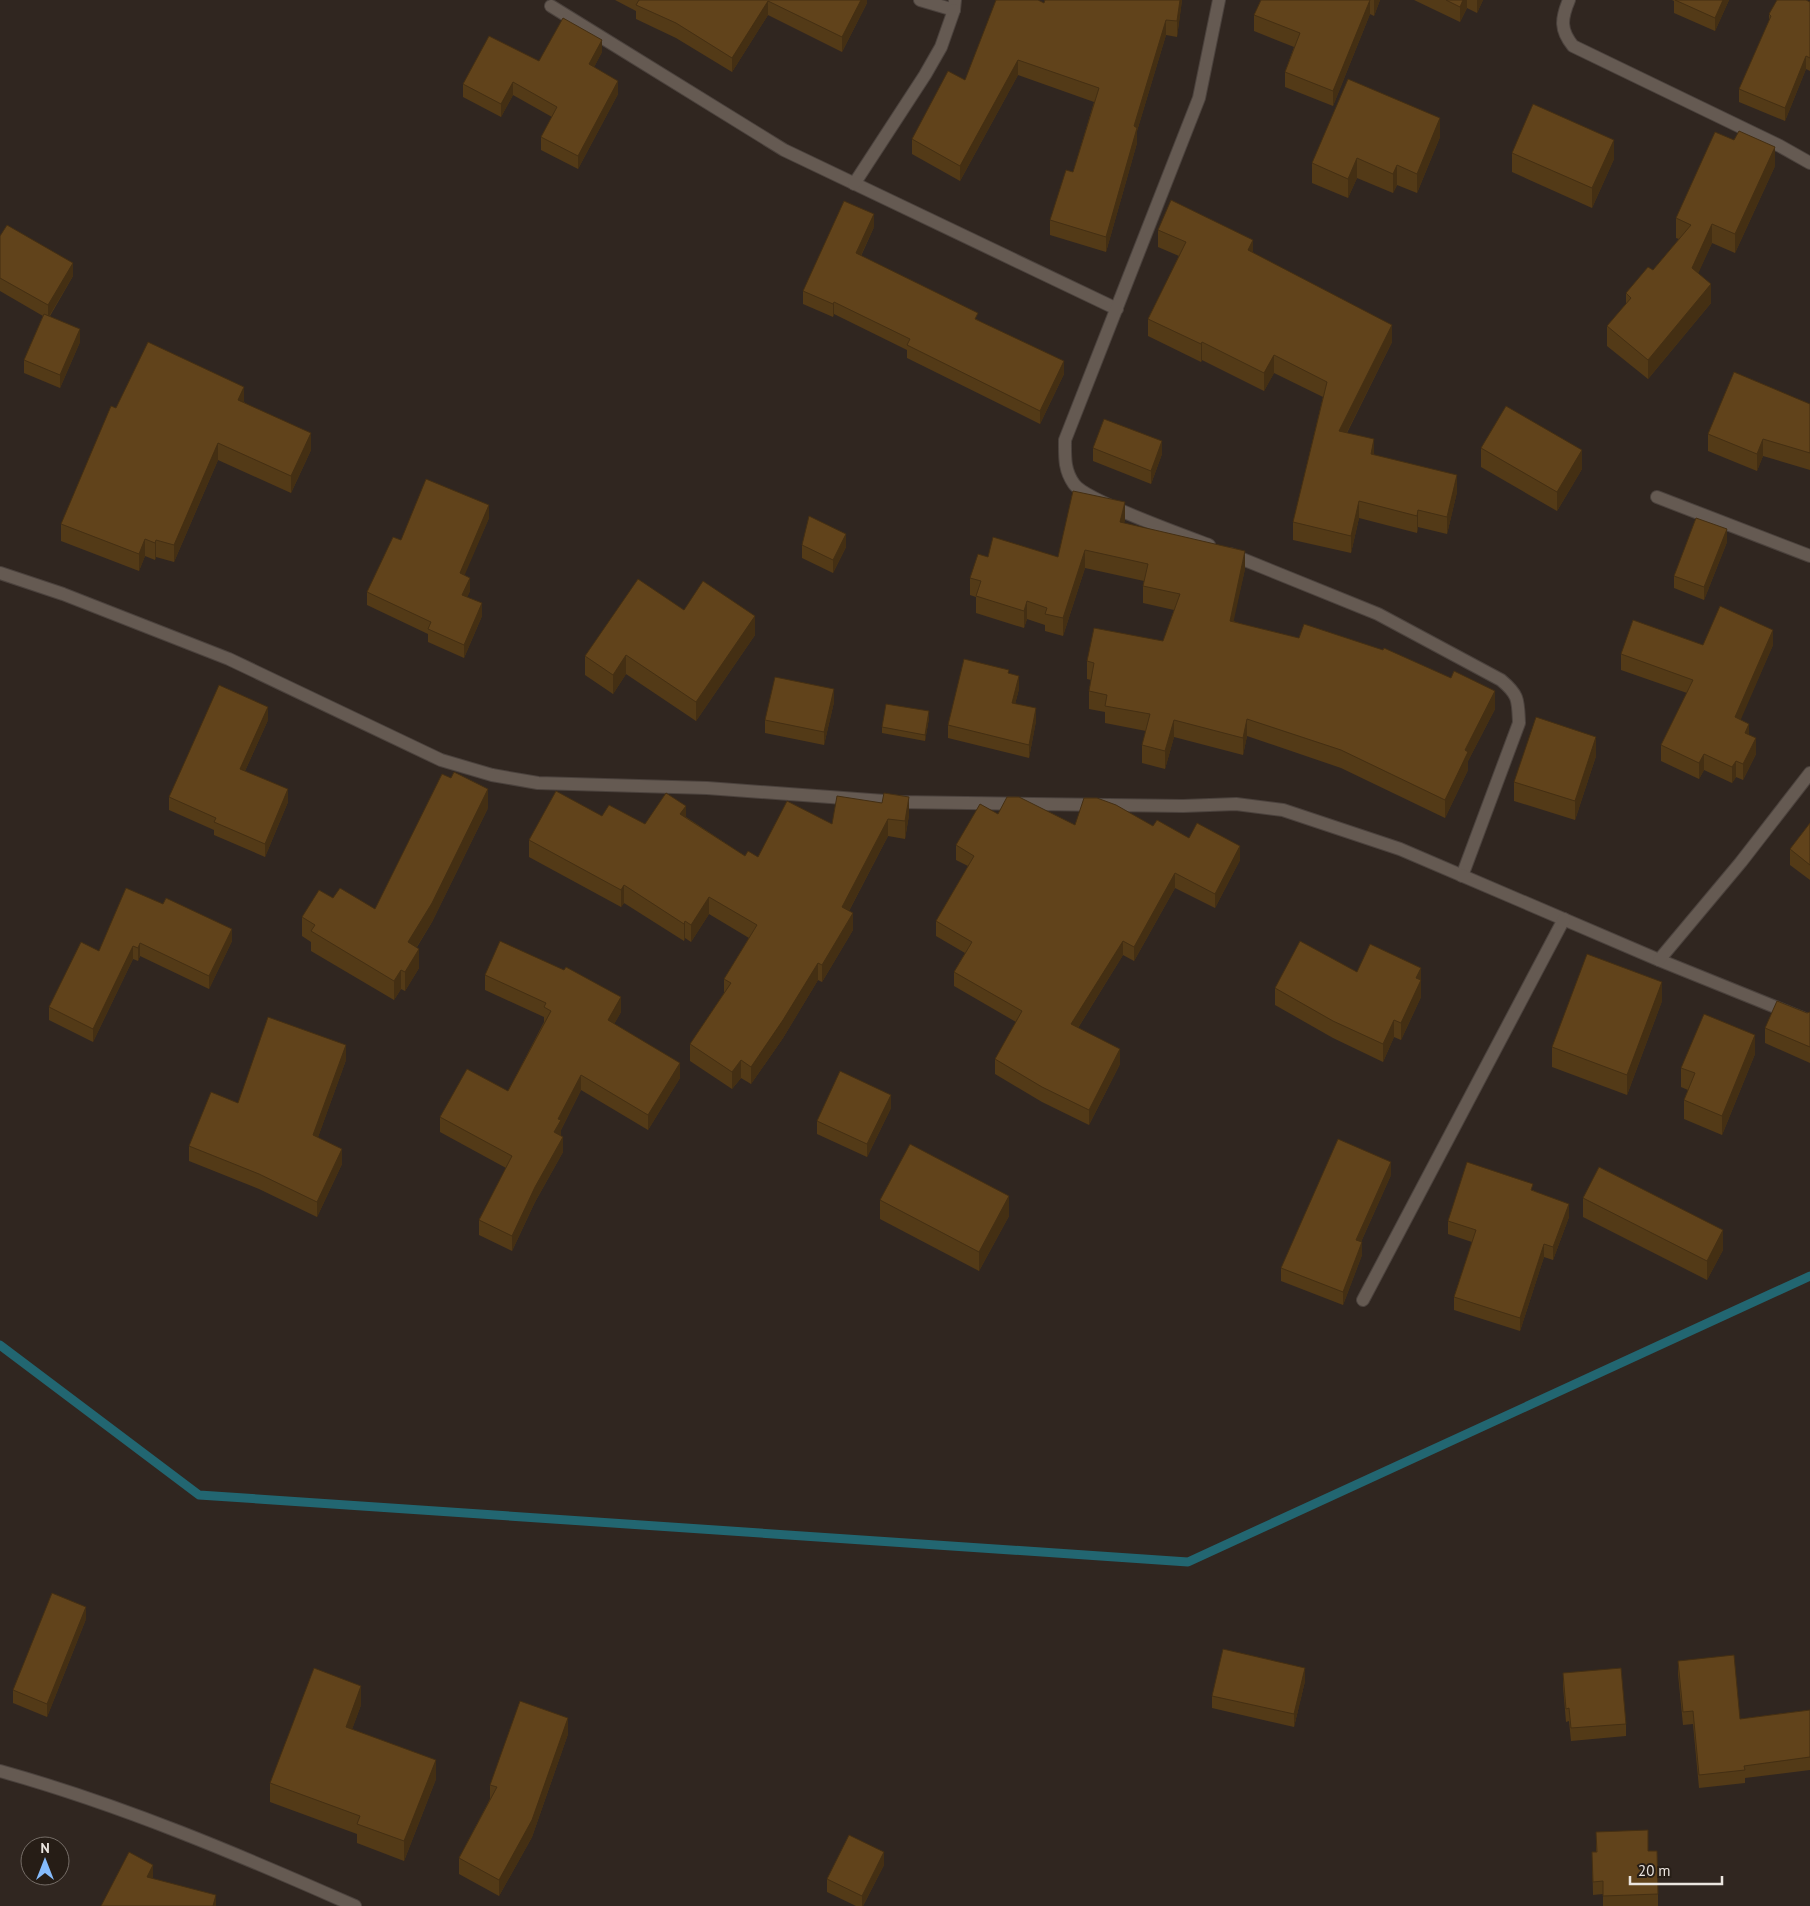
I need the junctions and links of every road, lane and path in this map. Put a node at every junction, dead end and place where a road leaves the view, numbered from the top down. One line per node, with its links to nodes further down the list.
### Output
1 (920, 0): 4 (street)
2 (1219, 0): 8 (street)
3 (1569, 0): 6 (street)
4 (954, 5): 7 (street)
5 (551, 6): 7 (street)
6 (1810, 163)
7 (854, 184): 8 (street)
8 (1117, 309): 13 (street)
9 (1657, 497): 10 (street)
10 (1810, 556)
11 (0, 572): 13 (street)
12 (1810, 773): 15 (street)
13 (1462, 876): 14 (street)
14 (1564, 919): 15 (street); 17 (street)
15 (1659, 960): 16 (street)
16 (1810, 1021)
17 (1363, 1300)
18 (0, 1771): 19 (street)
19 (355, 1906)

